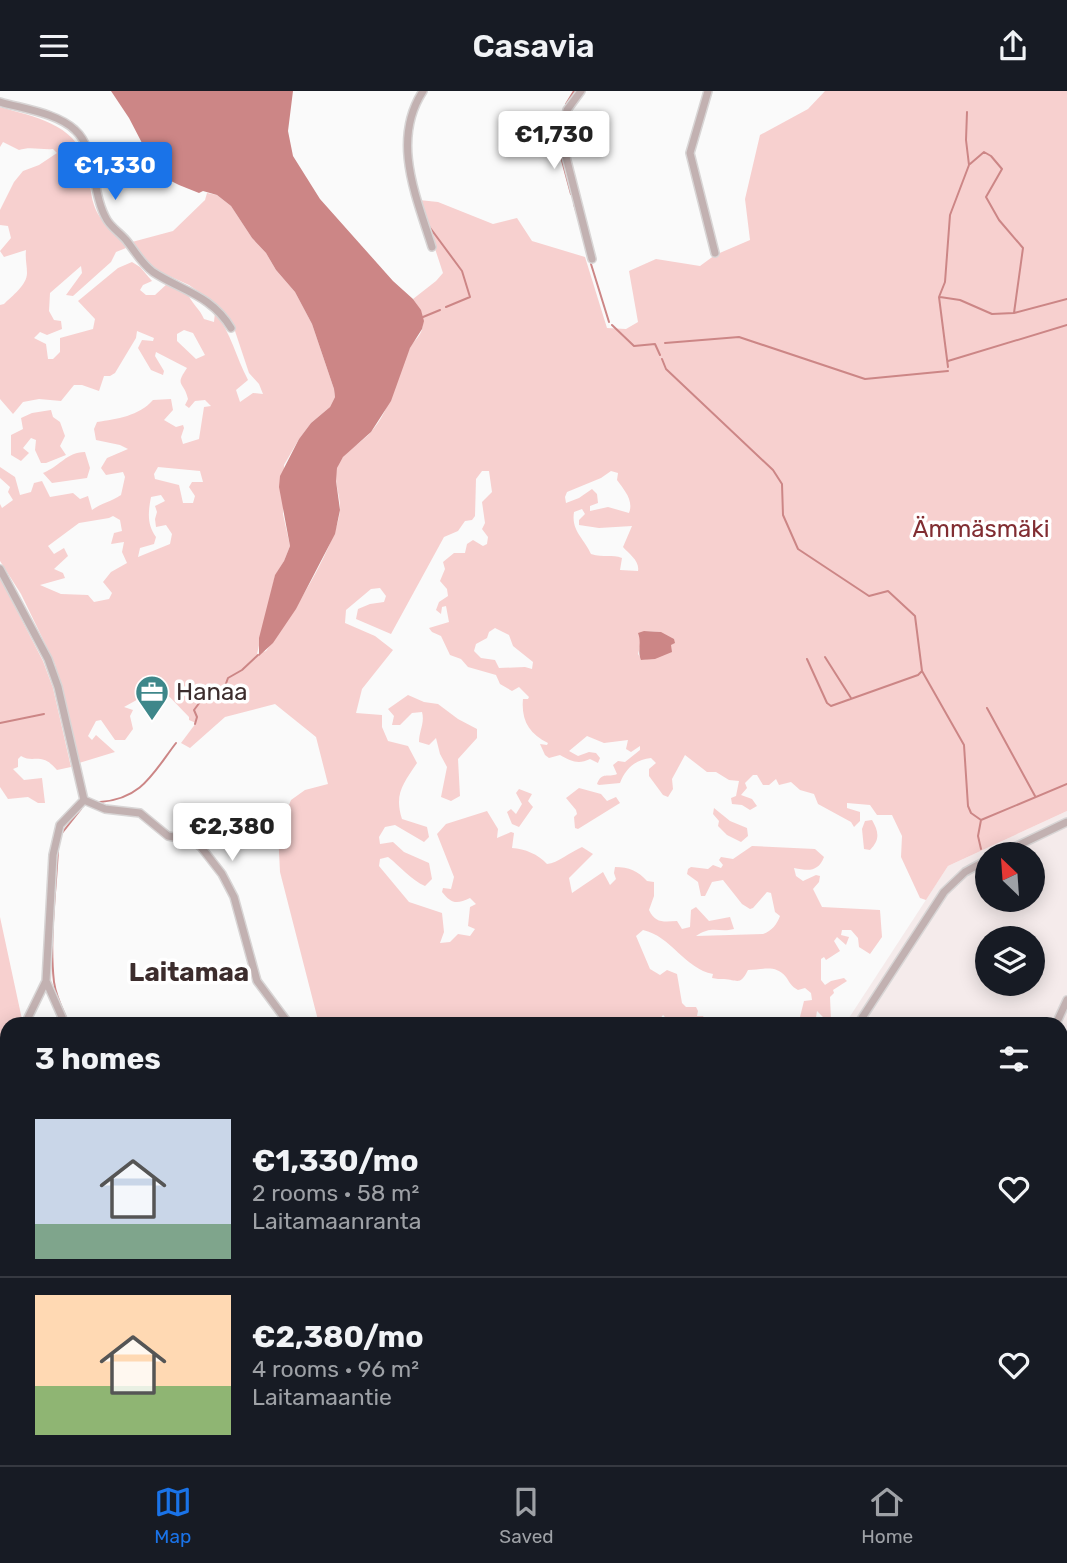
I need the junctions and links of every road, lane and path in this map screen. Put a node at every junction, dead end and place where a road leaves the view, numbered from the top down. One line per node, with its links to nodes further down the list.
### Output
1 (423, 91): 5 (street)
2 (581, 91): 7 (street)
3 (708, 91): 6 (street)
4 (0, 102): 8 (street)
5 (432, 247)
6 (715, 253)
7 (592, 259)
8 (231, 328)
9 (0, 569): 10 (street)
10 (84, 800): 14 (street); 18 (street)
11 (1067, 822): 12 (street)
12 (1025, 842)
13 (975, 867): 19 (street)
14 (46, 981): 16 (street); 17 (street)
15 (1067, 1000): 20 (street)
16 (28, 1017)
17 (62, 1017)
18 (284, 1017)
19 (863, 1017)
20 (1059, 1017)

